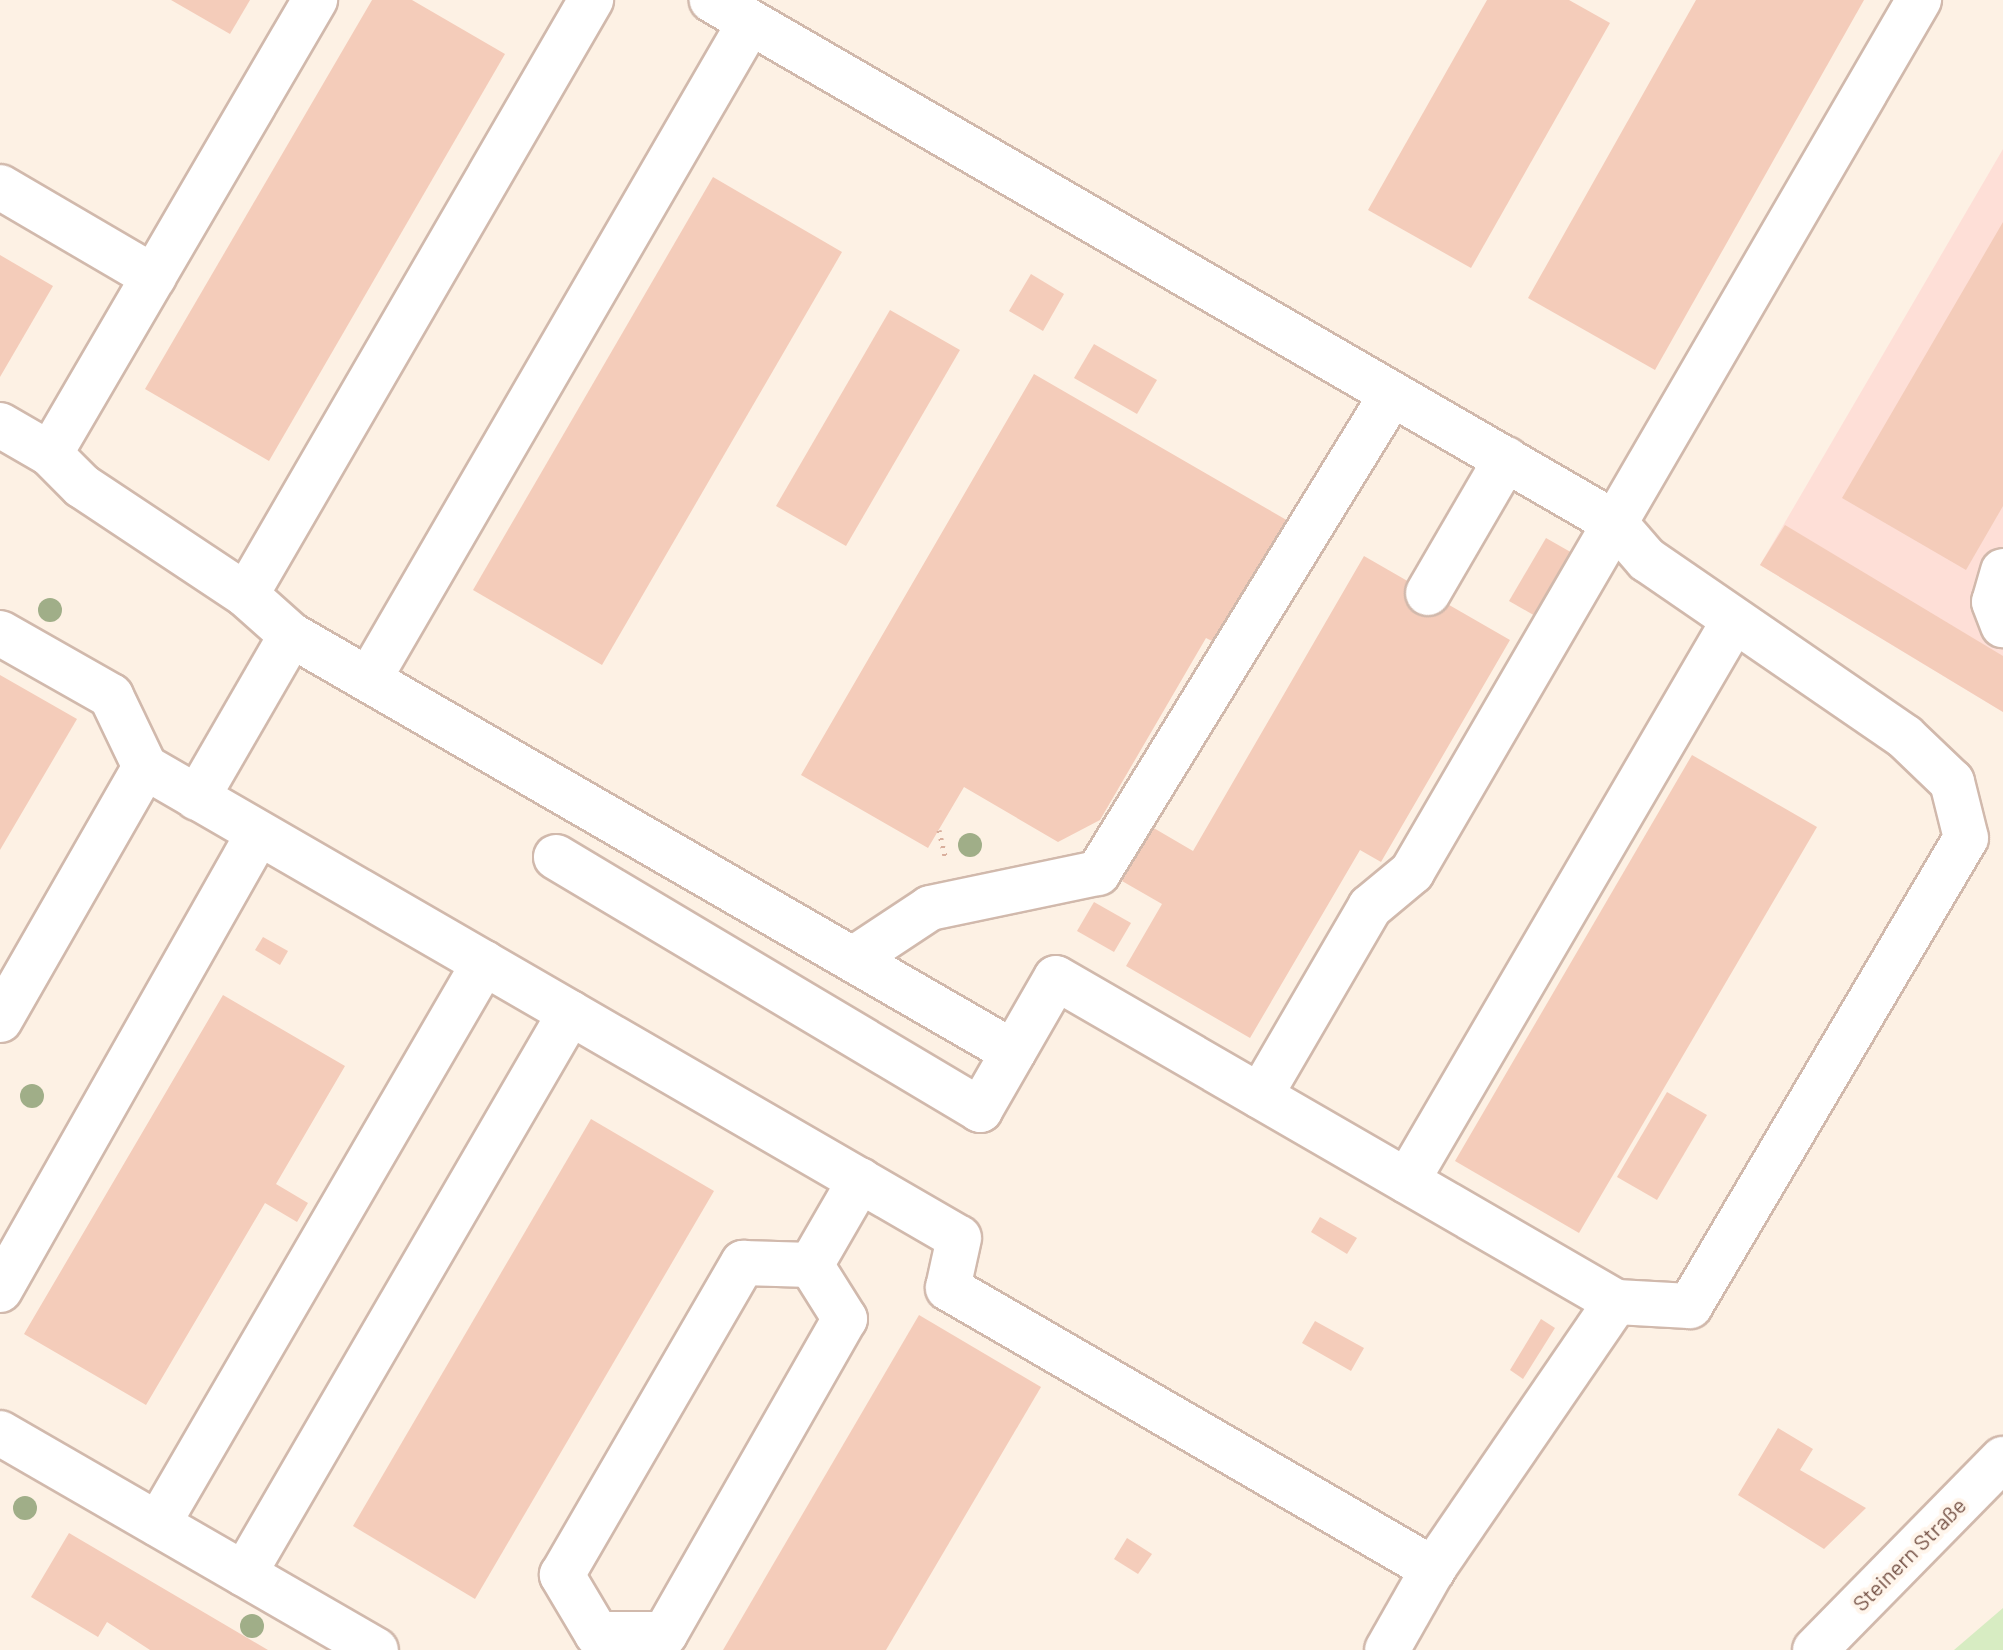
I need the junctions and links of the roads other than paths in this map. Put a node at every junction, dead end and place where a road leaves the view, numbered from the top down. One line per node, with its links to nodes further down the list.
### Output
1 (315, 0): 7 (street)
2 (591, 0): 15 (street)
3 (712, 0): 5 (street)
4 (1919, 0): 12 (street)
5 (750, 22): 8 (street); 20 (street)
6 (0, 187): 7 (street)
7 (154, 277): 10 (street)
8 (1392, 394): 11 (street); 25 (street)
9 (0, 425): 10 (street)
10 (50, 454): 15 (street)
11 (1506, 459): 12 (street); 14 (street)
12 (1615, 523): 16 (street); 30 (street)
13 (2003, 571): 17 (street)
14 (1428, 593)
15 (246, 595): 19 (street)
16 (1733, 622): 32 (street); 35 (street)
17 (2003, 625)
18 (0, 633): 21 (street)
19 (291, 635): 20 (street); 22 (street)
20 (369, 679): 25 (street)
21 (145, 767): 22 (street); 28 (street)
22 (197, 798): 23 (street)
23 (258, 834): 26 (street); 34 (street)
24 (556, 857): 29 (street)
25 (853, 959): 29 (street)
26 (484, 963): 27 (street); 38 (street)
27 (570, 1013): 31 (street); 40 (street)
28 (0, 1020)
29 (1013, 1052): 30 (street)
30 (1260, 1096): 32 (street)
31 (860, 1180): 33 (street); 39 (street)
32 (1407, 1181): 35 (street)
33 (811, 1265): 41 (street); 41 (street)
34 (0, 1290)
35 (1616, 1302): 39 (street)
36 (0, 1433): 38 (street)
37 (2003, 1459): 44 (street, Steinern Straße)
38 (158, 1524): 40 (street)
39 (1433, 1569): 43 (street)
40 (244, 1574): 42 (street)
41 (592, 1642)
42 (376, 1650)
43 (1387, 1650)
44 (1815, 1650)

